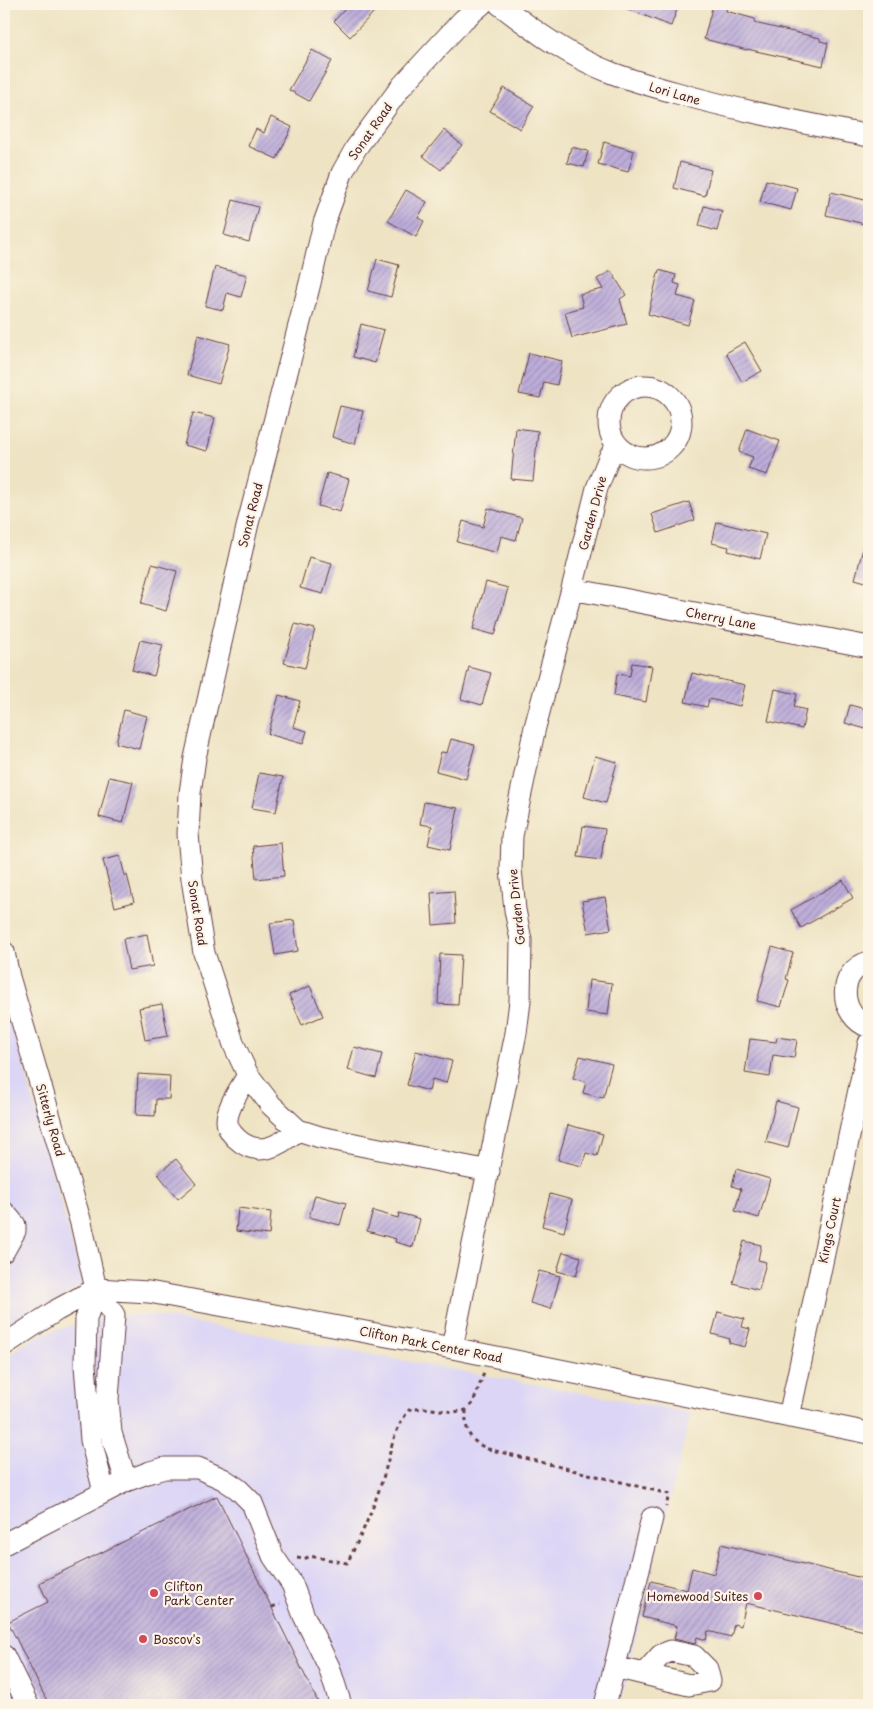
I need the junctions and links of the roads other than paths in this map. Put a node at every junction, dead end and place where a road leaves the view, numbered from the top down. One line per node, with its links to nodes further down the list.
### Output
1 (482, 4): 12 (street, Sonat Road)
2 (499, 4): 3 (street, Lori Lane)
3 (869, 136)
4 (617, 445): 5 (street, Garden Drive)
5 (572, 589): 6 (street, Cherry Lane); 14 (street, Garden Drive)
6 (869, 647)
7 (4, 952): 9 (street, Sitterly Road)
8 (869, 962): 10 (street)
9 (7, 978): 17 (street, Sitterly Road)
10 (869, 1026)
11 (869, 1043): 20 (street, Kings Court)
12 (248, 1075): 13 (street, Sonat Road); 13 (street)
13 (298, 1130): 14 (street, Sonat Road)
14 (489, 1170): 19 (street, Garden Drive)
15 (4, 1212): 16 (street)
16 (4, 1251)
17 (96, 1289): 18 (street); 19 (street, Clifton Park Center Road); 22 (street); 23 (street)
18 (4, 1346)
19 (452, 1348): 20 (street, Clifton Park Center Road)
20 (789, 1417): 21 (street, Clifton Park Center Road)
21 (869, 1433)
22 (126, 1481): 23 (street); 30 (street)
23 (104, 1492): 25 (street)
24 (658, 1514): 27 (street)
25 (4, 1544)
26 (4, 1656): 29 (street)
27 (615, 1667): 28 (street); 31 (street)
28 (644, 1674): 28 (street)
29 (28, 1705)
30 (341, 1705)
31 (605, 1705)

